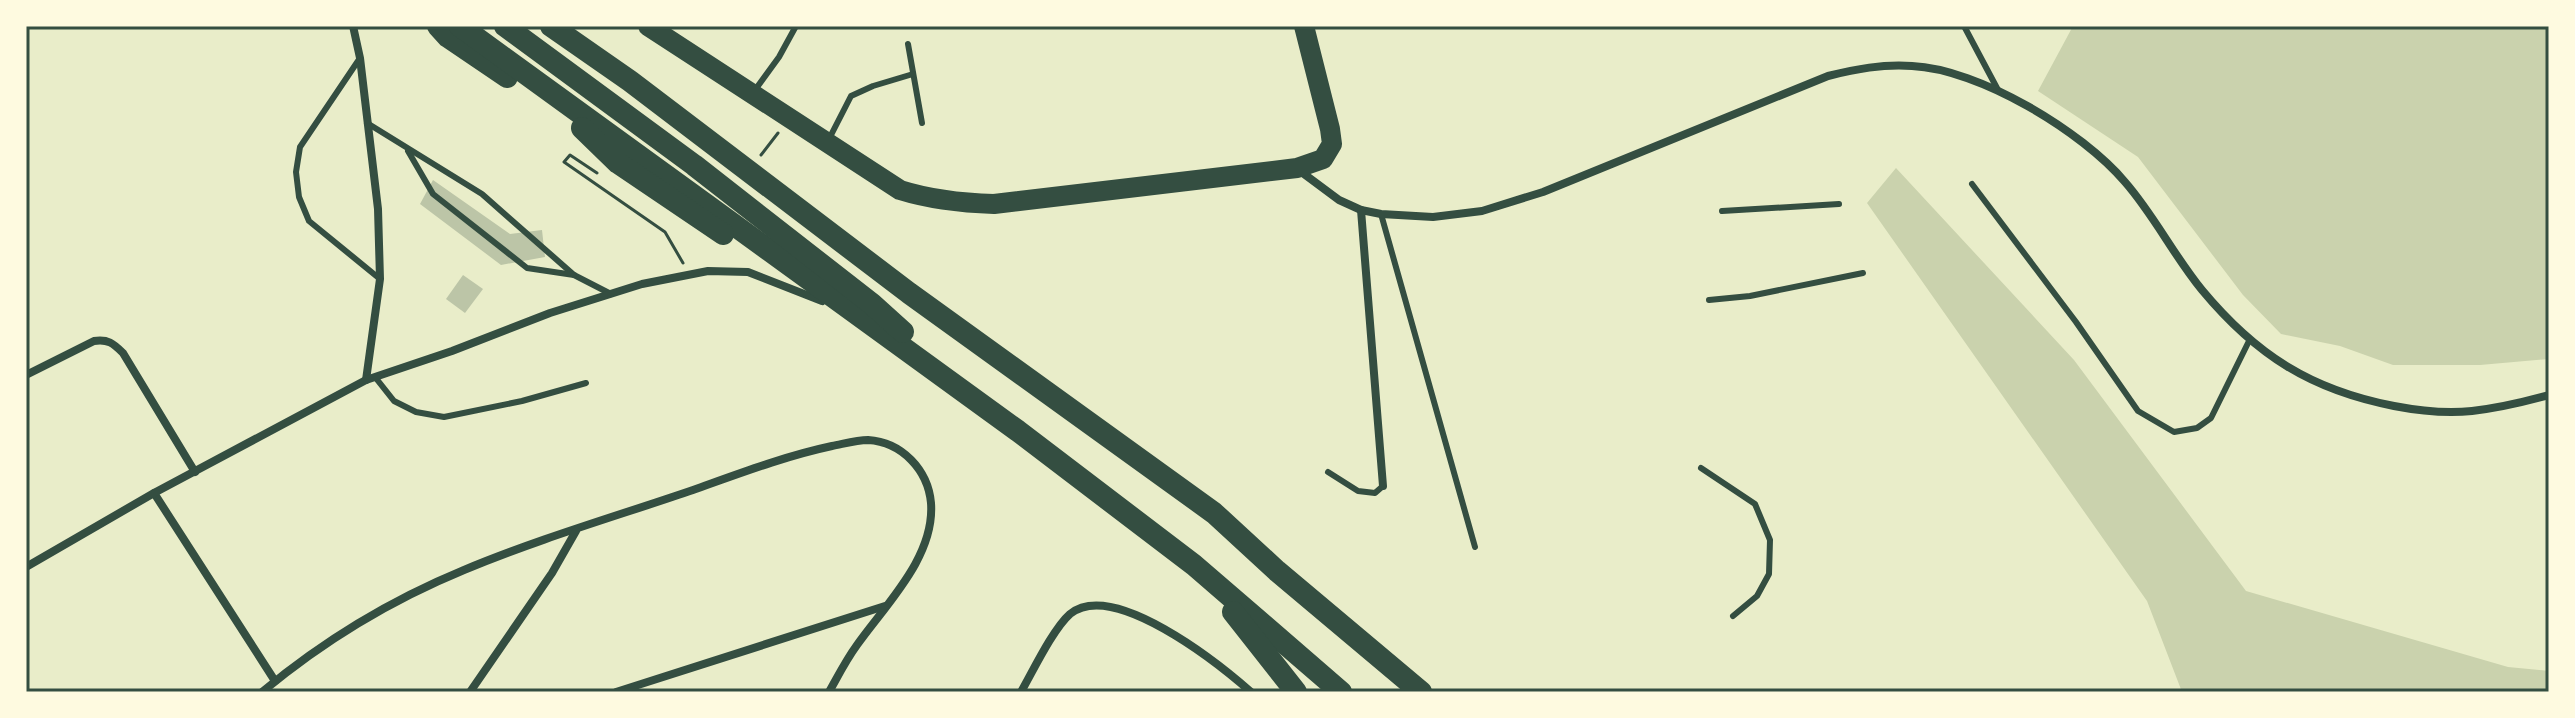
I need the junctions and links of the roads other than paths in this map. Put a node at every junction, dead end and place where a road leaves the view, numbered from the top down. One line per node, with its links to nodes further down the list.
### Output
1 (353, 26): 11 (street)
2 (438, 26): 30 (highway)
3 (460, 26): 31 (highway)
4 (505, 26): 37 (highway)
5 (551, 26): 58 (highway)
6 (648, 26): 14 (main road)
7 (796, 26): 14 (lane)
8 (1304, 26): 19 (main road)
9 (1964, 26): 13 (lane)
10 (908, 44): 12 (lane)
11 (360, 58): 15 (street); 27 (lane)
12 (913, 74): 16 (lane); 17 (lane)
13 (1998, 90): 24 (street); 32 (street)
14 (752, 93): 17 (main road)
15 (367, 123): 18 (lane); 27 (street)
16 (922, 123)
17 (827, 142): 19 (main road)
18 (406, 147): 26 (lane); 26 (lane)
19 (1297, 168): 22 (street)
20 (1972, 184): 32 (lane)
21 (1839, 204): 23 (lane)
22 (1361, 210): 24 (street); 41 (street)
23 (1722, 211)
24 (1381, 214): 44 (lane)
25 (1863, 273): 29 (lane)
26 (574, 275): 28 (lane)
27 (380, 279): 34 (street)
28 (611, 294): 30 (street); 34 (street)
29 (1709, 300)
30 (822, 301): 31 (highway)
31 (882, 332): 37 (highway)
32 (2249, 341): 36 (street)
33 (26, 375): 39 (street)
34 (371, 379): 35 (lane); 39 (street)
35 (586, 383)
36 (2549, 395)
37 (1018, 431): 45 (highway)
38 (1701, 468): 48 (lane)
39 (195, 472): 42 (street)
40 (1328, 472): 41 (lane)
41 (1383, 486)
42 (154, 493): 46 (street); 49 (street)
43 (577, 530): 47 (street); 49 (street); 51 (street)
44 (1475, 547)
45 (1194, 565): 56 (highway); 57 (highway)
46 (26, 567)
47 (886, 606): 52 (street); 53 (street)
48 (1733, 616)
49 (275, 681): 50 (street)
50 (262, 692)
51 (470, 692)
52 (616, 692)
53 (829, 692)
54 (1021, 692): 55 (street)
55 (1251, 692)
56 (1296, 692)
57 (1341, 692)
58 (1421, 692)

